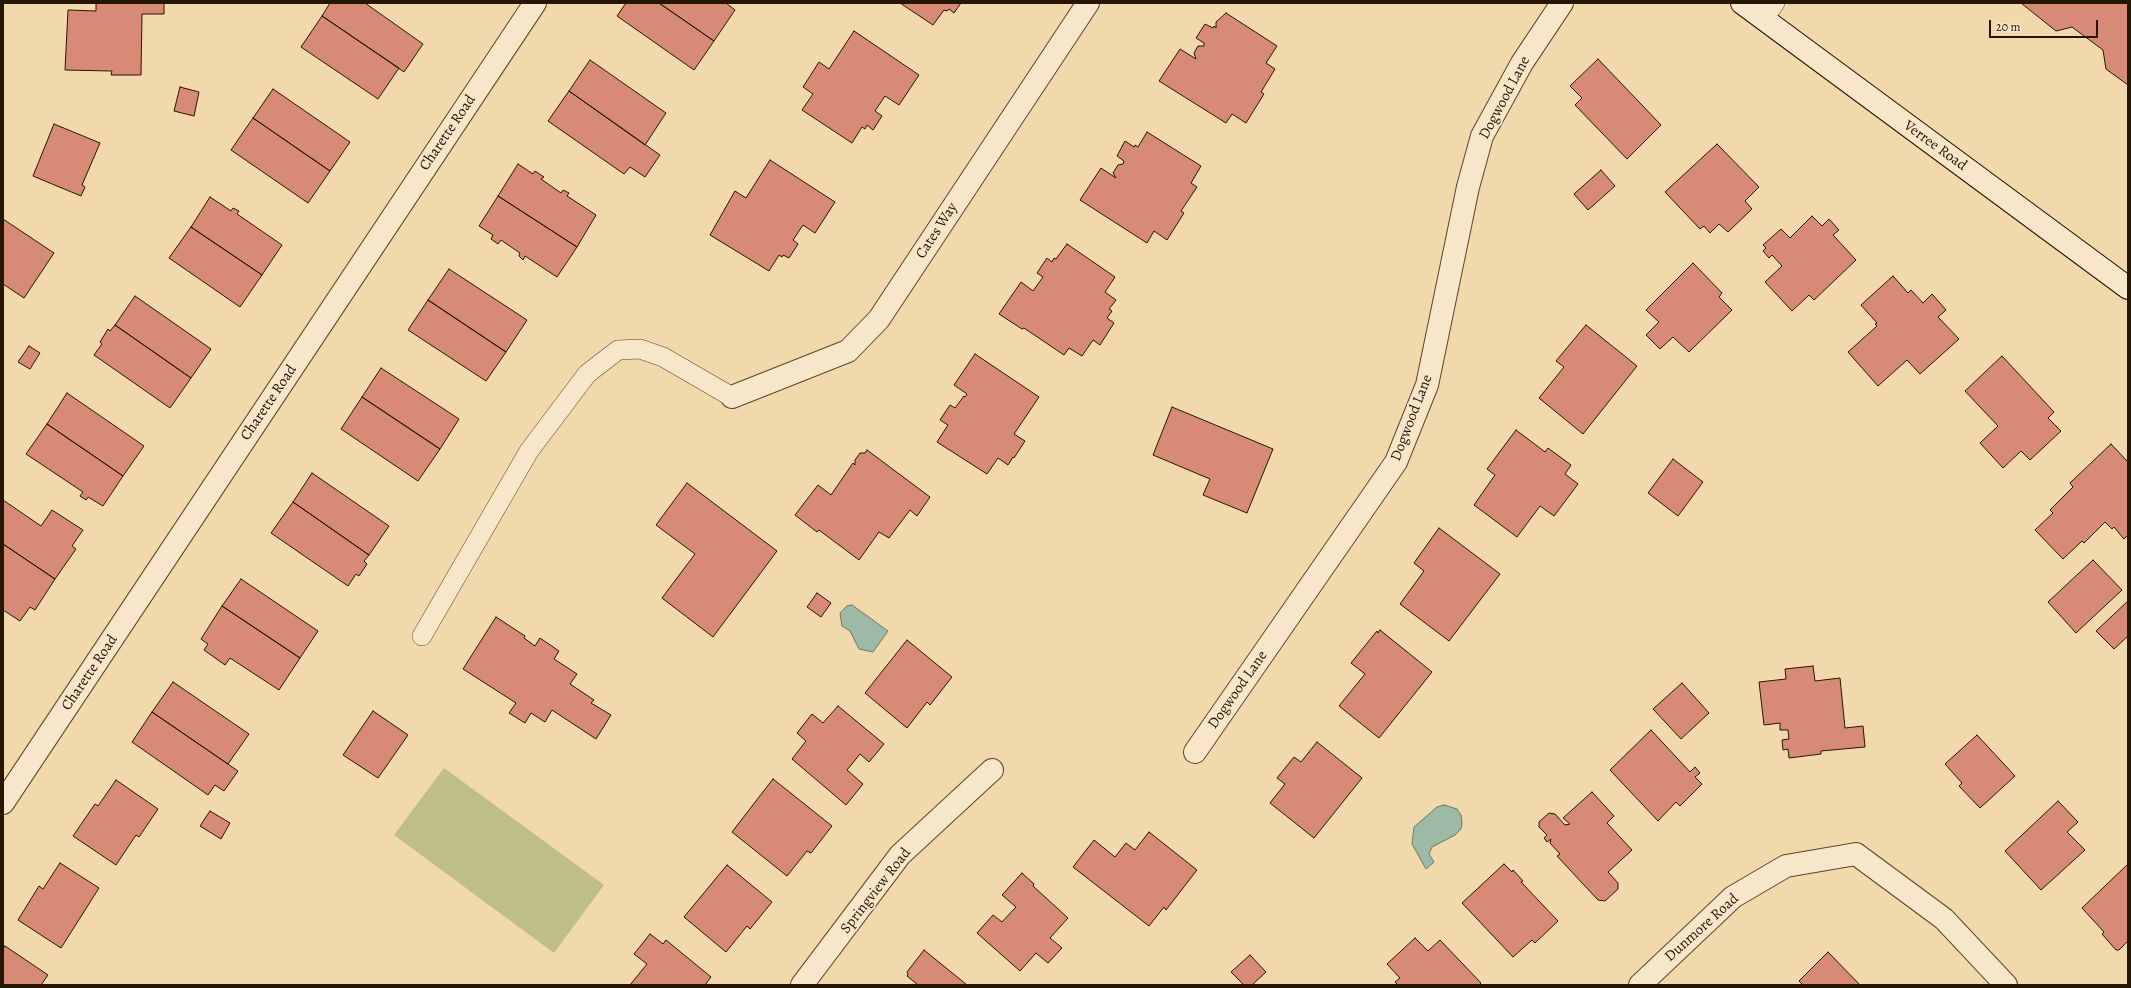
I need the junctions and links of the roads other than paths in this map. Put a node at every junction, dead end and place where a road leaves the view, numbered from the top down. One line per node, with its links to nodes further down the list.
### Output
1 (535, 3): 11 (street, Charette Road)
2 (1088, 3): 7 (street, Cates Way)
3 (1562, 3): 9 (street, Dogwood Lane)
4 (1742, 3): 5 (street, Verree Road)
5 (1769, 11): 6 (street, Verree Road)
6 (2128, 288)
7 (732, 397): 8 (lane)
8 (422, 636)
9 (1195, 752)
10 (992, 770): 12 (street, Springview Road)
11 (3, 803)
12 (802, 985)
13 (1640, 985): 14 (street, Dunmore Road)
14 (2006, 985)

